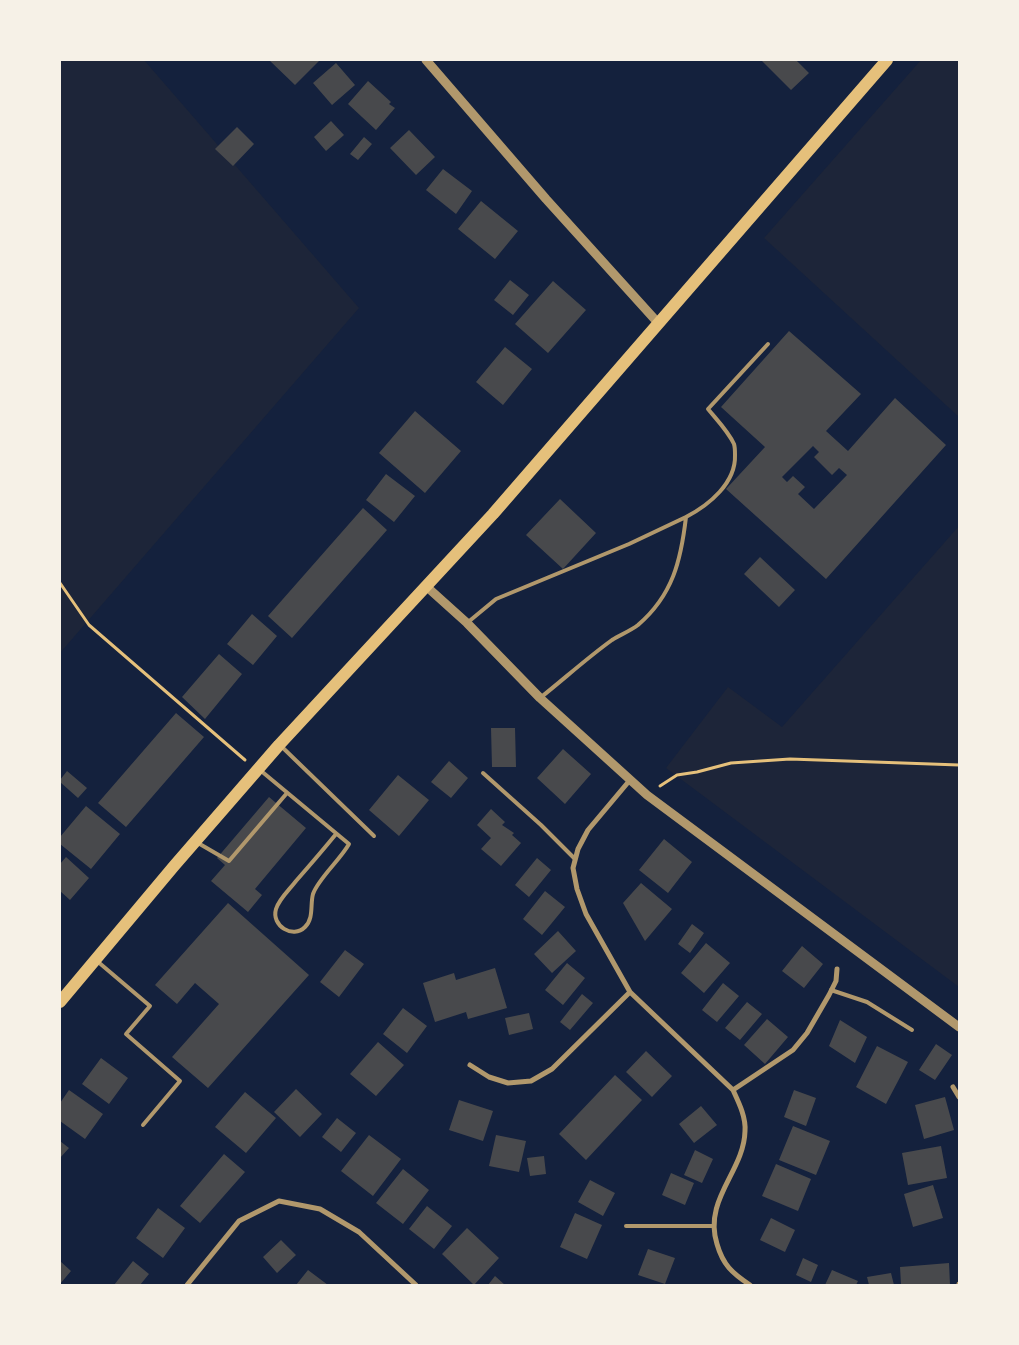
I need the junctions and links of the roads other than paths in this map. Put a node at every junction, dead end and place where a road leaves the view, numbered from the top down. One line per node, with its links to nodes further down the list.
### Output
1 (426, 60): 3 (street)
2 (887, 60): 3 (main road)
3 (659, 324): 6 (main road)
4 (768, 344): 5 (lane)
5 (686, 517): 7 (lane); 8 (lane)
6 (427, 587): 7 (street); 9 (main road)
7 (467, 623): 8 (street)
8 (540, 698): 12 (street)
9 (280, 745): 10 (main road); 15 (lane)
10 (258, 769): 13 (lane); 16 (main road)
11 (483, 772): 17 (lane)
12 (630, 780): 17 (street); 23 (street)
13 (287, 793): 14 (lane); 16 (lane)
14 (336, 834): 14 (lane)
15 (374, 836)
16 (195, 842): 18 (main road)
17 (575, 859): 21 (street)
18 (96, 959): 22 (main road); 29 (lane)
19 (837, 969): 20 (street)
20 (831, 990): 24 (lane); 27 (street)
21 (630, 992): 25 (street); 27 (street)
22 (60, 1002)
23 (959, 1027)
24 (912, 1030)
25 (470, 1065)
26 (953, 1087): 28 (street)
27 (733, 1090): 31 (street)
28 (959, 1097)
29 (143, 1125)
30 (626, 1226): 31 (lane)
31 (714, 1226): 34 (street)
32 (187, 1285): 33 (street)
33 (416, 1285)
34 (750, 1285)

